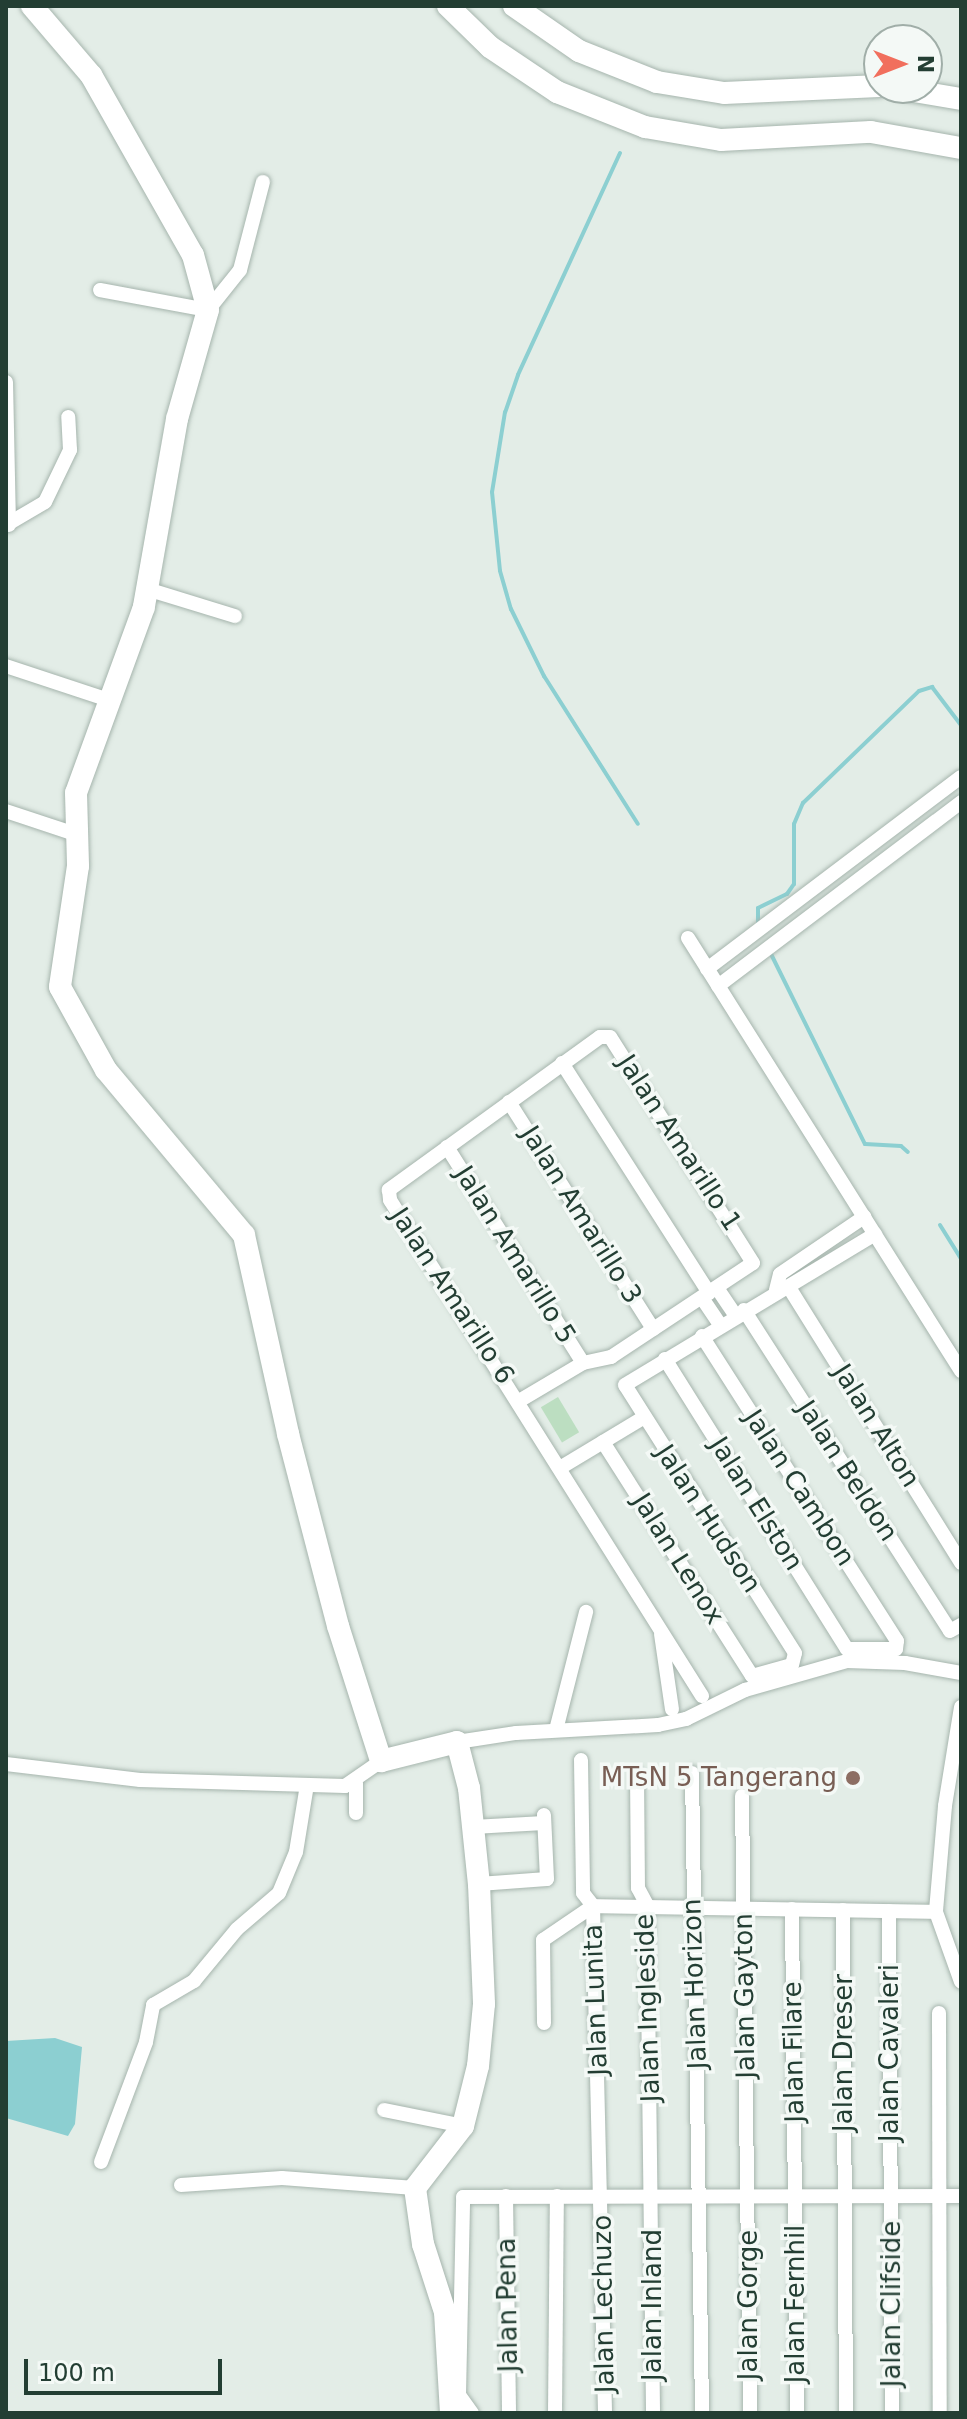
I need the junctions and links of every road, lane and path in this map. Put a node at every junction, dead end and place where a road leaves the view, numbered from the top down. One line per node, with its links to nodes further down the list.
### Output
1 (32, 6): 8 (street)
2 (448, 6): 5 (street)
3 (514, 6): 4 (street)
4 (863, 87)
5 (961, 148)
6 (263, 182): 8 (street)
7 (100, 290): 8 (street)
8 (208, 310): 12 (street)
9 (6, 382): 11 (street)
10 (68, 417): 11 (street)
11 (7, 525)
12 (147, 589): 13 (street); 15 (street)
13 (235, 616)
14 (6, 666): 15 (street)
15 (112, 701): 19 (street)
16 (961, 777): 21 (street)
17 (961, 802): 22 (street)
18 (6, 811): 19 (street)
19 (75, 834): 54 (street)
20 (688, 938): 21 (street)
21 (707, 969): 22 (street)
22 (718, 986): 26 (street)
23 (562, 1063): 24 (street); 29 (street); 29 (street, Jalan Amarillo 1)
24 (509, 1102): 25 (street); 32 (street, Jalan Amarillo 3)
25 (447, 1147): 35 (street, Jalan Amarillo 5); 37 (street, Jalan Amarillo 6)
26 (864, 1217): 27 (street); 28 (street)
27 (875, 1234): 28 (street); 36 (street)
28 (783, 1289): 30 (street); 41 (street, Jalan Alton)
29 (709, 1293): 30 (street, Jalan Beldon); 31 (street); 32 (street)
30 (740, 1313): 31 (street); 44 (street, Jalan Beldon)
31 (720, 1325): 33 (street)
32 (653, 1329): 35 (street)
33 (702, 1336): 34 (street); 45 (street, Jalan Cambon)
34 (665, 1359): 38 (street, Jalan Hudson); 45 (street, Jalan Elston)
35 (583, 1363): 37 (street)
36 (961, 1371)
37 (519, 1401): 40 (street, Jalan Amarillo 6)
38 (643, 1418): 39 (street); 47 (street, Jalan Hudson)
39 (603, 1442): 40 (street); 47 (street, Jalan Lenox)
40 (560, 1468): 43 (street, Jalan Amarillo 6)
41 (961, 1563)
42 (586, 1612): 51 (street)
43 (661, 1628): 48 (street, Jalan Amarillo 6); 50 (street)
44 (955, 1628)
45 (847, 1649)
46 (961, 1673): 51 (street)
47 (752, 1676)
48 (702, 1696)
49 (961, 1707): 71 (street)
50 (672, 1709)
51 (556, 1730): 52 (street)
52 (457, 1742): 54 (street); 62 (street)
53 (581, 1760): 65 (street, Jalan Lunita)
54 (381, 1761): 58 (street)
55 (6, 1764): 59 (street)
56 (692, 1773): 66 (street, Jalan Horizon)
57 (637, 1774): 64 (street, Jalan Ingleside)
58 (356, 1783): 59 (street); 61 (street)
59 (307, 1785): 77 (street)
60 (742, 1796): 67 (street, Jalan Gayton)
61 (356, 1813)
62 (473, 1827): 63 (street); 63 (street)
63 (479, 1884): 76 (street)
64 (647, 1905): 65 (street); 66 (street); 83 (street, Jalan Ingleside)
65 (593, 1906): 74 (street); 82 (street, Jalan Lunita)
66 (698, 1906): 67 (street); 84 (street, Jalan Horizon)
67 (745, 1909): 68 (street); 85 (street, Jalan Gayton)
68 (792, 1909): 69 (street); 86 (street, Jalan Filare)
69 (843, 1910): 70 (street); 87 (street, Jalan Dreser)
70 (889, 1911): 71 (street); 88 (street, Jalan Cavaleri)
71 (936, 1912): 72 (street)
72 (961, 1982)
73 (939, 2013): 89 (street)
74 (544, 2023)
75 (384, 2110): 76 (street)
76 (463, 2126): 79 (street)
77 (101, 2162)
78 (181, 2185): 79 (street)
79 (415, 2188): 91 (street)
80 (506, 2196): 81 (street); 91 (street); 92 (street, Jalan Pena)
81 (557, 2196): 82 (street); 93 (street)
82 (602, 2196): 83 (street); 94 (street, Jalan Lechuzo)
83 (653, 2196): 84 (street); 95 (street, Jalan Inland)
84 (701, 2196): 85 (street); 96 (street, Jalan Horizon)
85 (748, 2196): 86 (street); 97 (street, Jalan Gorge)
86 (796, 2196): 87 (street); 98 (street, Jalan Fernhil)
87 (845, 2196): 88 (street); 99 (street, Jalan Dreser)
88 (891, 2196): 89 (street); 100 (street, Jalan Clifside)
89 (940, 2196): 90 (street); 101 (street)
90 (961, 2196)
91 (462, 2411)
92 (509, 2413)
93 (555, 2413)
94 (605, 2413)
95 (653, 2413)
96 (702, 2413)
97 (750, 2413)
98 (797, 2413)
99 (846, 2413)
100 (892, 2413)
101 (940, 2413)

